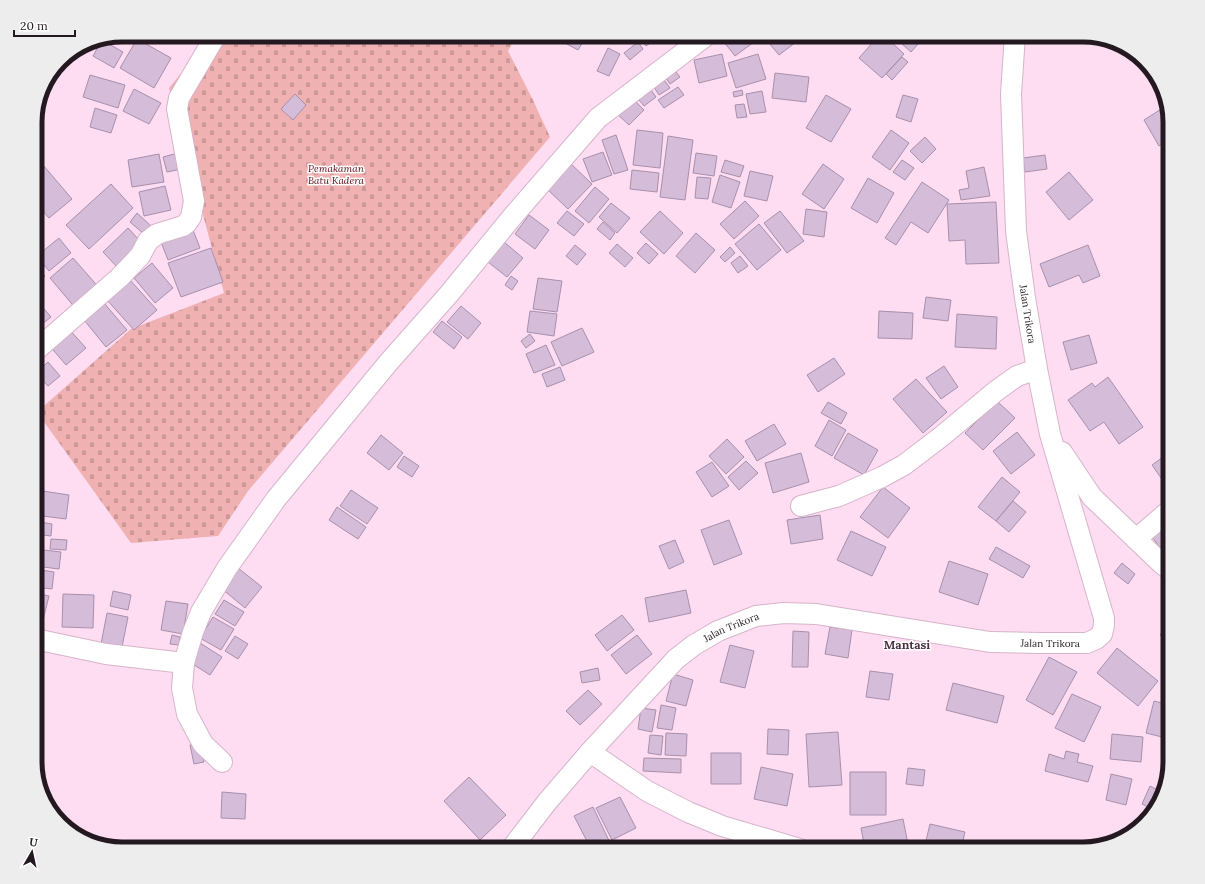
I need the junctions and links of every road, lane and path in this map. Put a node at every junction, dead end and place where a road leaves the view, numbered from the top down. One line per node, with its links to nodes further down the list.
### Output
1 (212, 42): 4 (street)
2 (698, 42): 12 (street)
3 (1015, 42): 5 (street, Jalan Trikora)
4 (42, 345)
5 (1037, 369): 6 (street, Jalan Trikora); 7 (street)
6 (1050, 434): 9 (street); 13 (street, Jalan Trikora)
7 (801, 506)
8 (1163, 516): 9 (street)
9 (1136, 539): 10 (street)
10 (1163, 564)
11 (42, 640): 12 (street)
12 (184, 663): 14 (street)
13 (590, 752): 15 (street, Jalan Trikora); 16 (street)
14 (222, 762)
15 (516, 842)
16 (776, 842)

